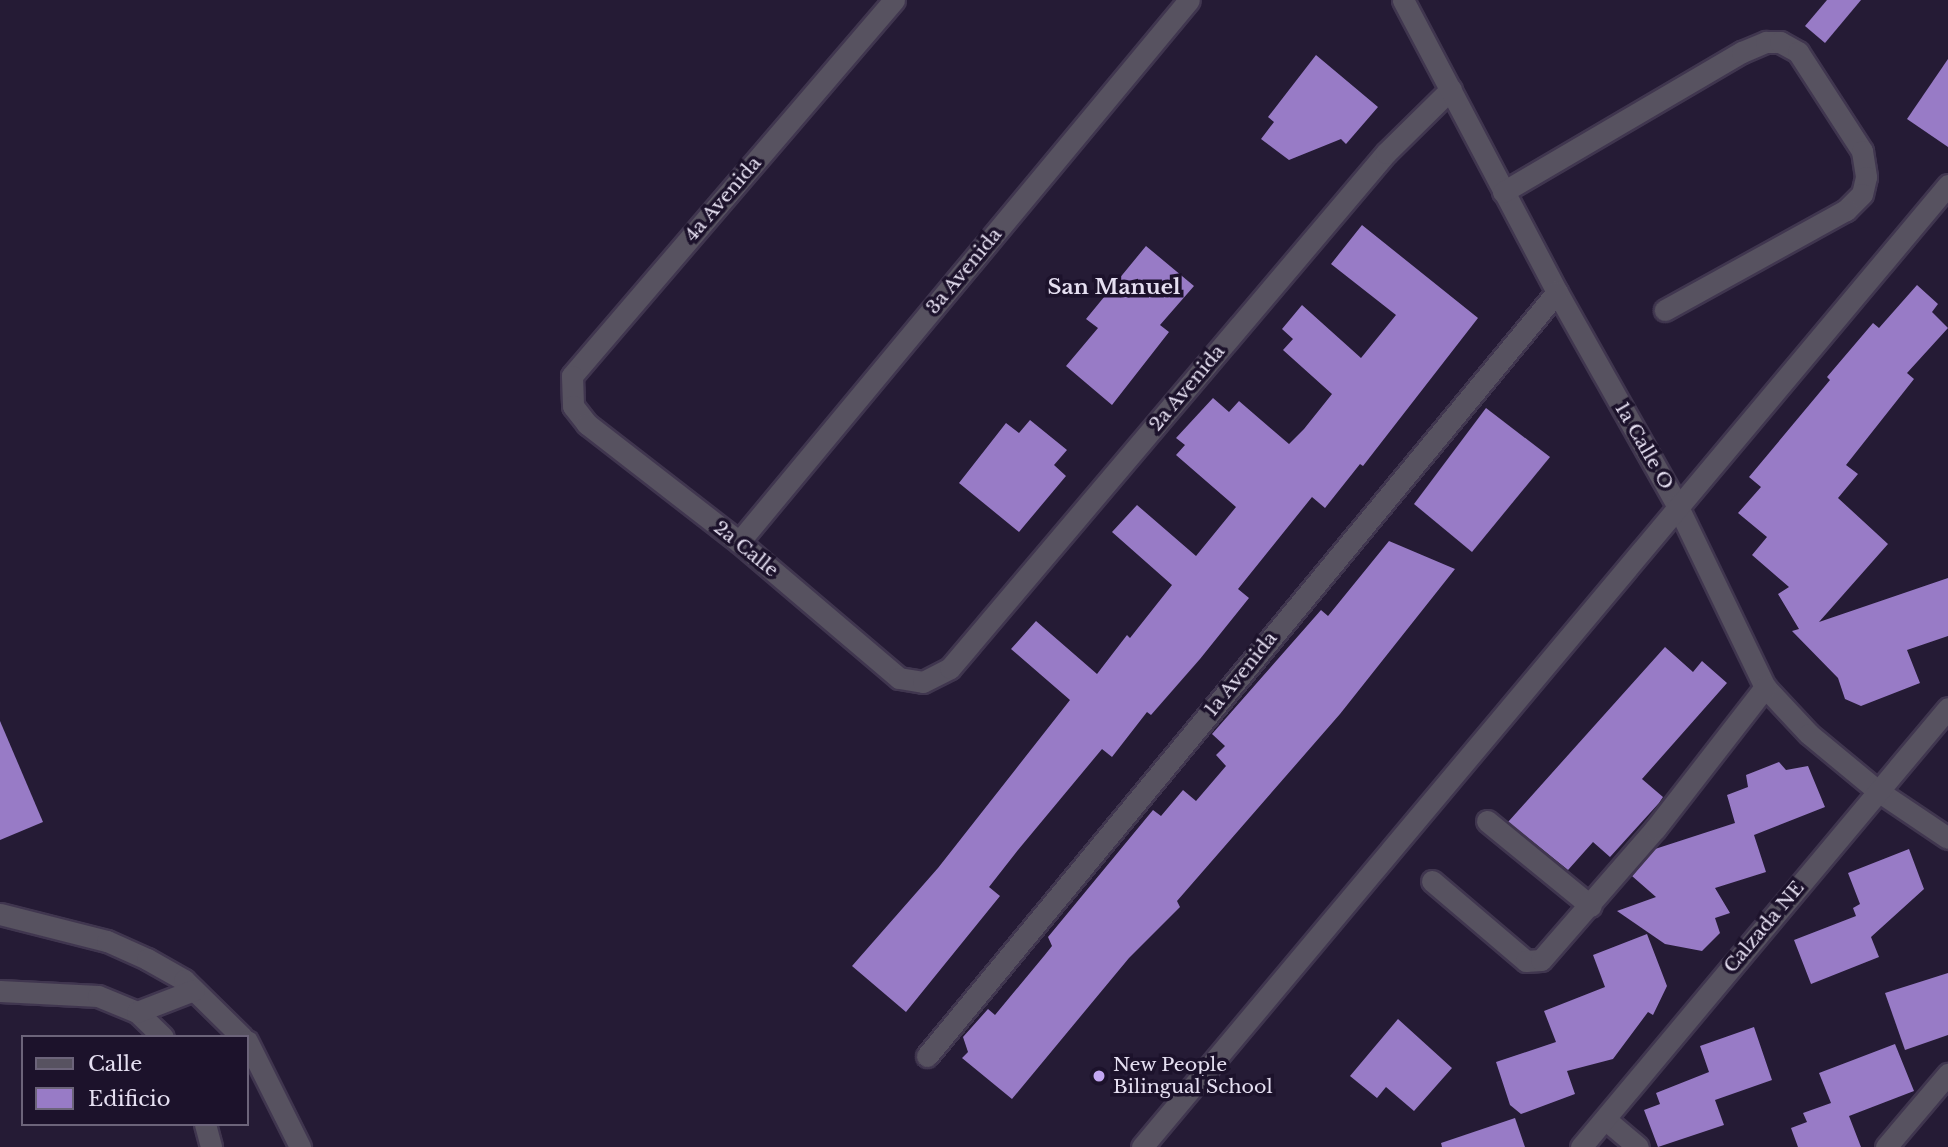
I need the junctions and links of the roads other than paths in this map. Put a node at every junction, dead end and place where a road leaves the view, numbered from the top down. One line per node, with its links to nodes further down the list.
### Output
1 (894, 0): 9 (street, 4a Avenida)
2 (1189, 0): 11 (street, 3a Avenida)
3 (1402, 0): 4 (street, 1a Calle O)
4 (1451, 89): 6 (street, 1a Calle O); 12 (street, 2a Avenida)
5 (1948, 185): 10 (street)
6 (1503, 192): 7 (street, 1a Calle O); 8 (street)
7 (1557, 292): 10 (street, 1a Calle O); 27 (street, 1a Avenida)
8 (1665, 310)
9 (573, 406): 11 (street, 2a Calle)
10 (1677, 505): 13 (street, 1a Calle O); 33 (street)
11 (739, 542): 12 (street, 2a Calle)
12 (923, 682)
13 (1765, 687): 15 (street, 1a Calle O); 19 (street)
14 (1948, 708): 15 (street, Calzada NE)
15 (1878, 791): 17 (street, 1a Calle O); 29 (street, Calzada NE)
16 (1487, 821): 19 (street)
17 (1948, 838)
18 (1432, 880): 19 (street)
19 (1591, 906)
20 (0, 914): 21 (street)
21 (194, 990): 23 (street); 25 (street)
22 (0, 991): 23 (street)
23 (137, 1012): 24 (street)
24 (161, 1035)
25 (240, 1035)
26 (248, 1043): 32 (street)
27 (927, 1056)
28 (1948, 1074): 36 (street)
29 (1605, 1118): 34 (street, Calzada NE); 35 (street)
30 (206, 1126): 31 (street)
31 (211, 1147)
32 (299, 1147)
33 (1142, 1147)
34 (1581, 1147)
35 (1638, 1147)
36 (1886, 1147)

